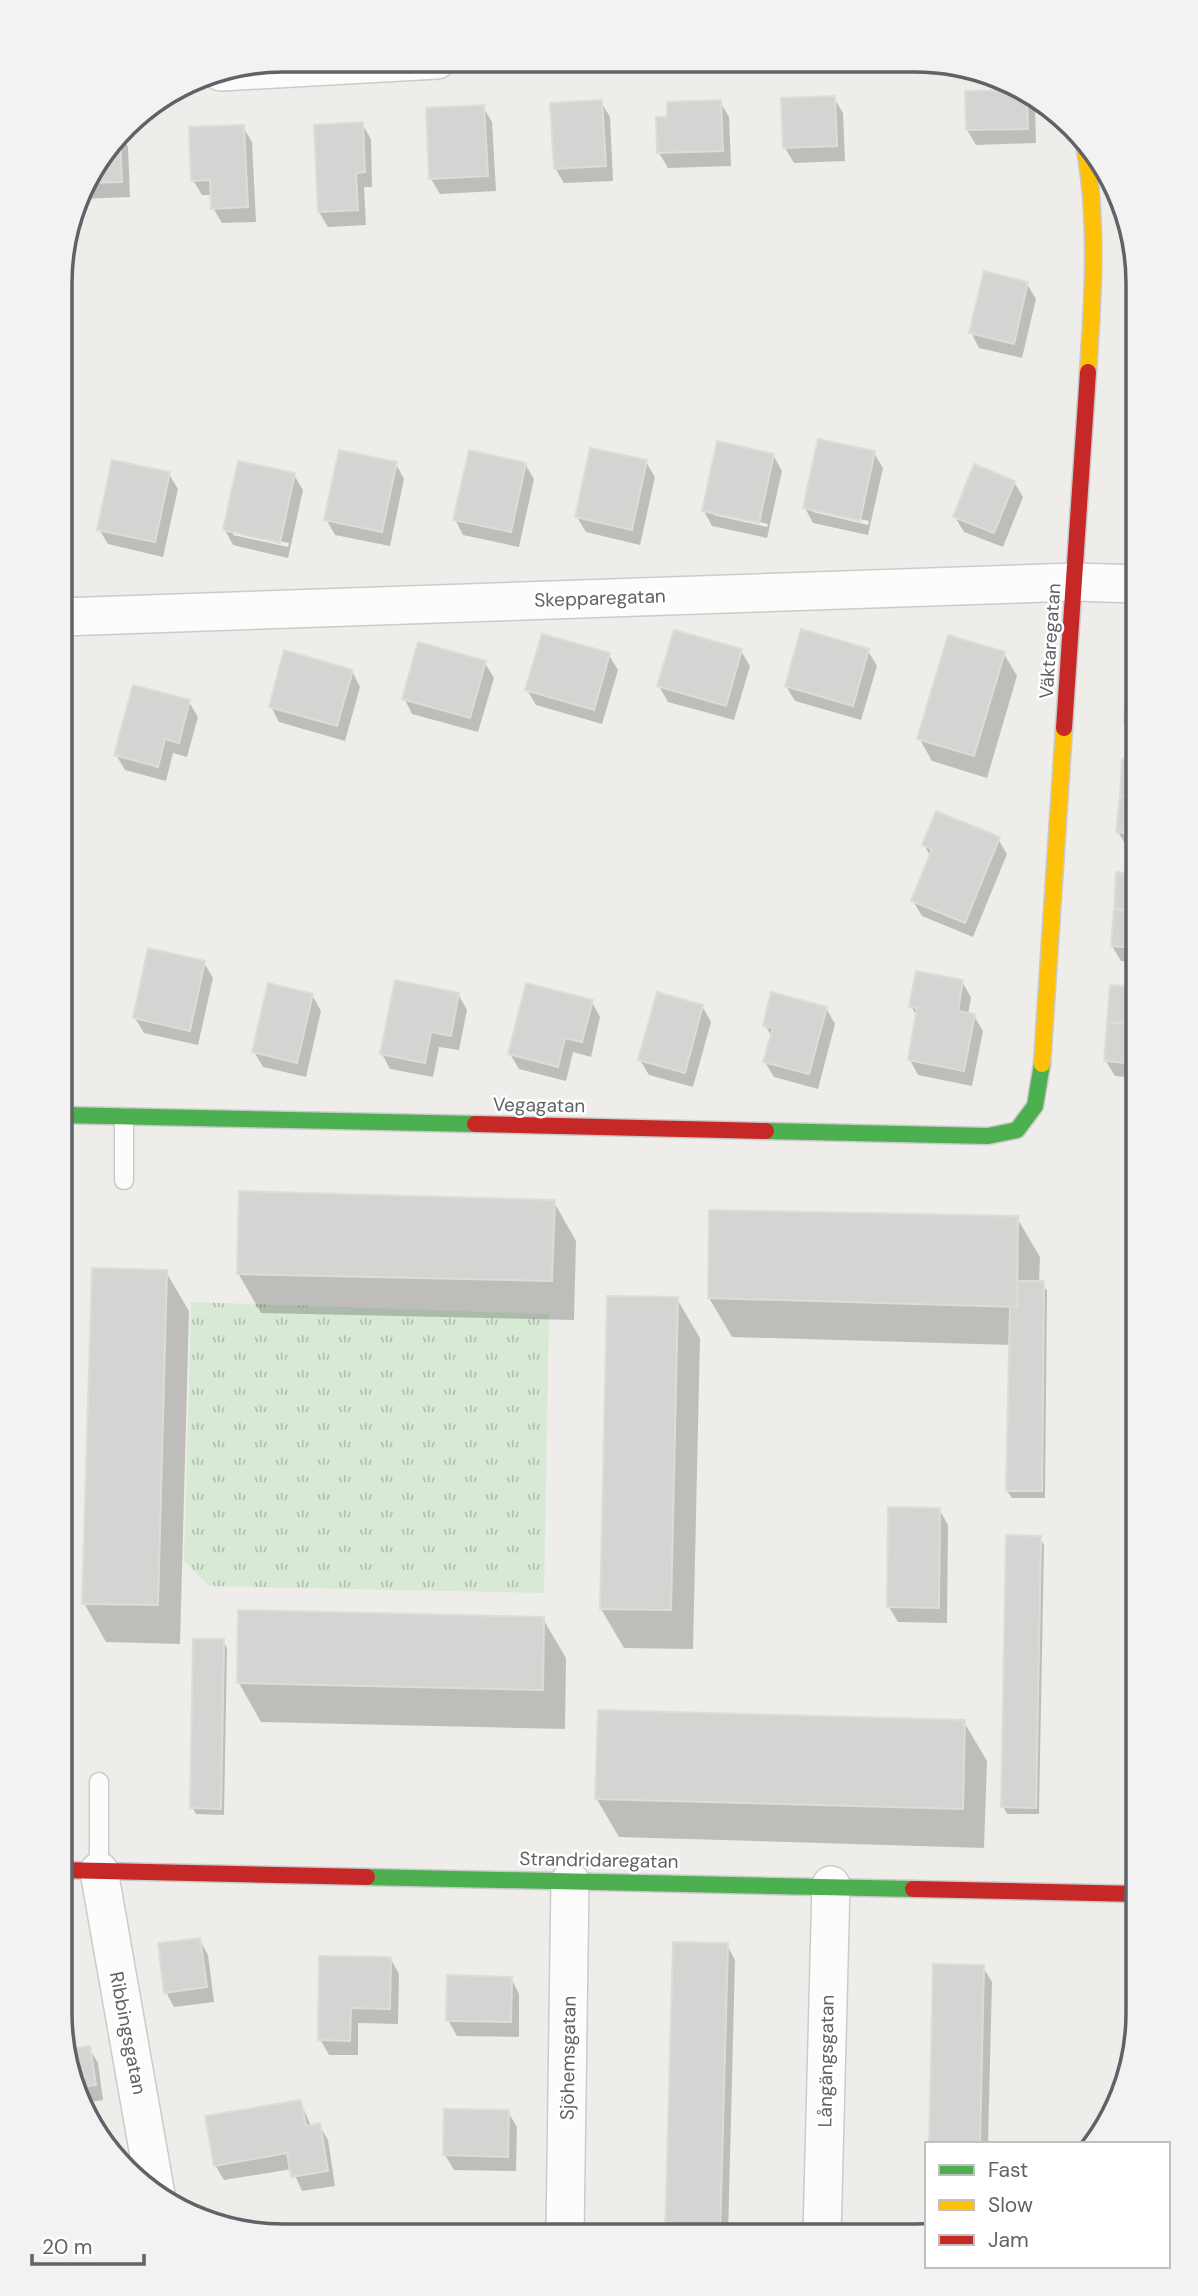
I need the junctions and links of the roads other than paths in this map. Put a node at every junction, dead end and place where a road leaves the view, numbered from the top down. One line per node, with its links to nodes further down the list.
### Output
1 (1087, 160): 2 (street, Väktaregatan)
2 (1075, 582): 3 (street, Skepparegatan); 4 (street, Skepparegatan); 7 (street, Väktaregatan)
3 (1126, 584)
4 (72, 617)
5 (72, 1115): 6 (street, Vegagatan)
6 (124, 1117): 7 (street, Vegagatan); 8 (lane)
7 (1017, 1130)
8 (124, 1180)
9 (99, 1782): 11 (lane)
10 (72, 1870): 11 (street, Strandridaregatan)
11 (99, 1871): 12 (street, Strandridaregatan); 15 (street, Ribbingsgatan)
12 (570, 1881): 13 (street, Strandridaregatan); 16 (street, Sjöhemsgatan)
13 (831, 1885): 14 (street, Strandridaregatan); 17 (street, Långängsgatan)
14 (1126, 1894)
15 (153, 2180)
16 (565, 2224)
17 (822, 2224)

